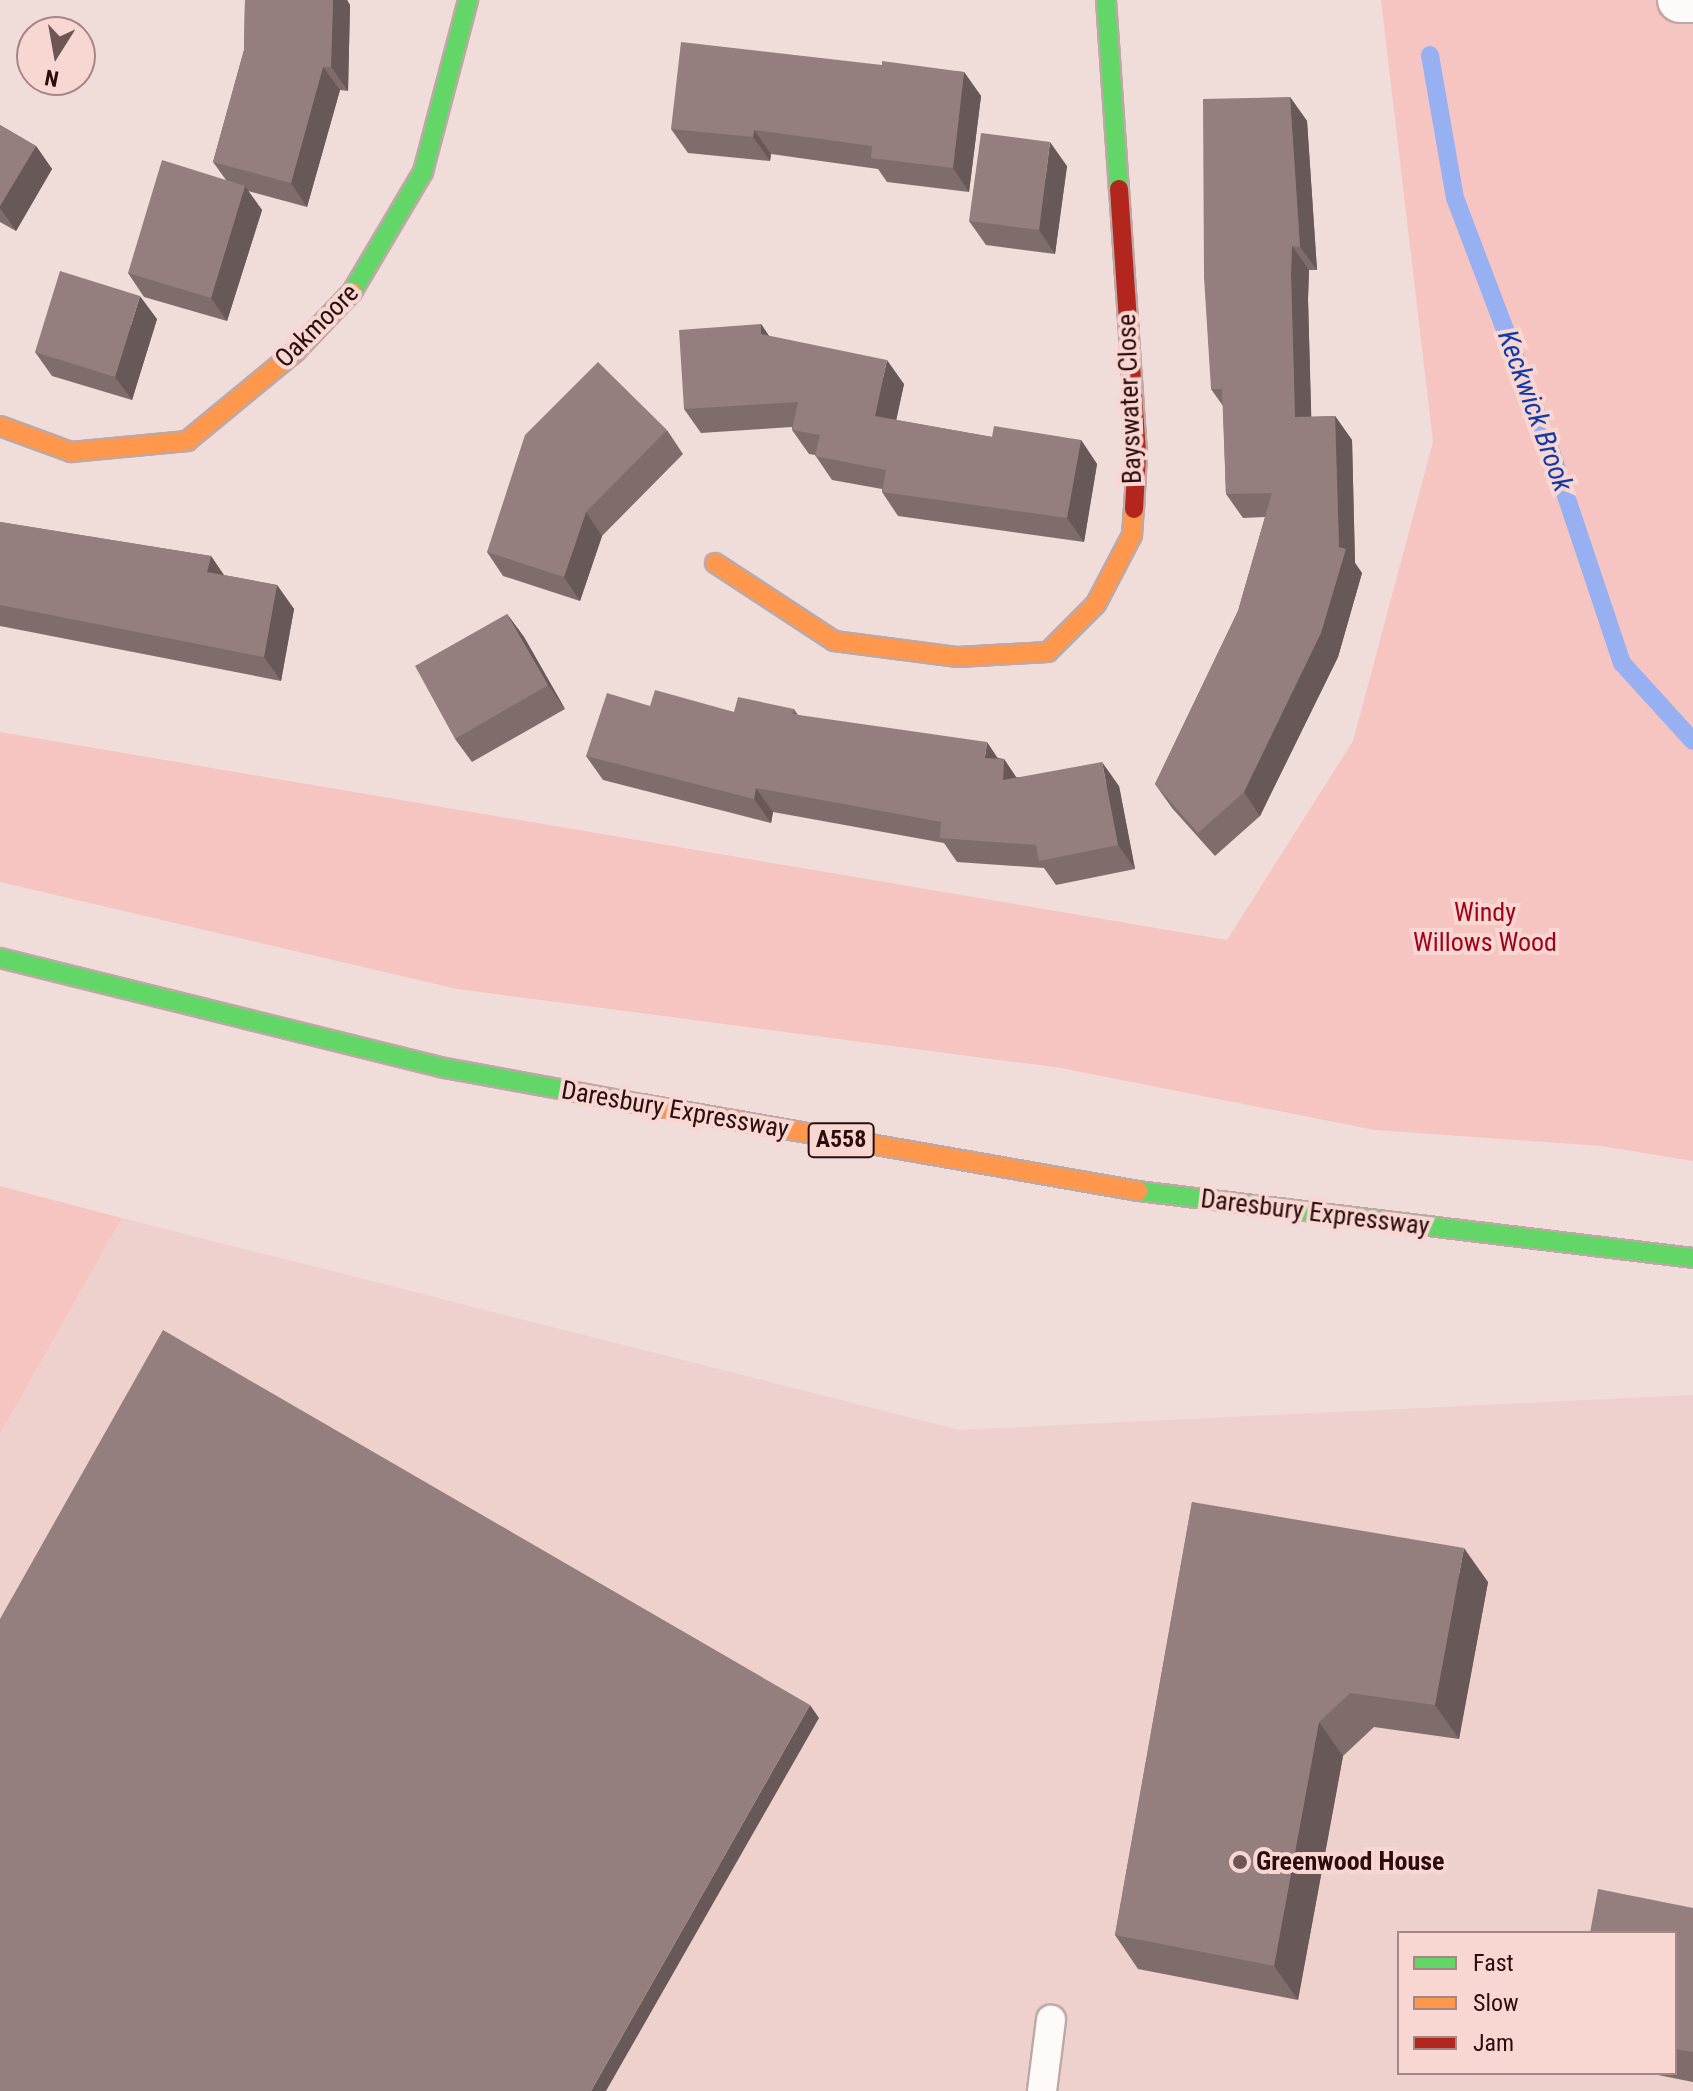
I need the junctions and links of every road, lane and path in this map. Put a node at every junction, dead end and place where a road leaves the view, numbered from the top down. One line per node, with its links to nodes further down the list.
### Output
1 (468, 0): 5 (street, Oakmoore)
2 (1106, 0): 6 (street, Bayswater Close)
3 (1680, 0): 4 (street)
4 (1693, 0)
5 (0, 426)
6 (715, 563)
7 (0, 958): 8 (street, Daresbury Expressway / A558)
8 (1693, 1258)
9 (1051, 2020): 10 (lane)
10 (1042, 2091)

